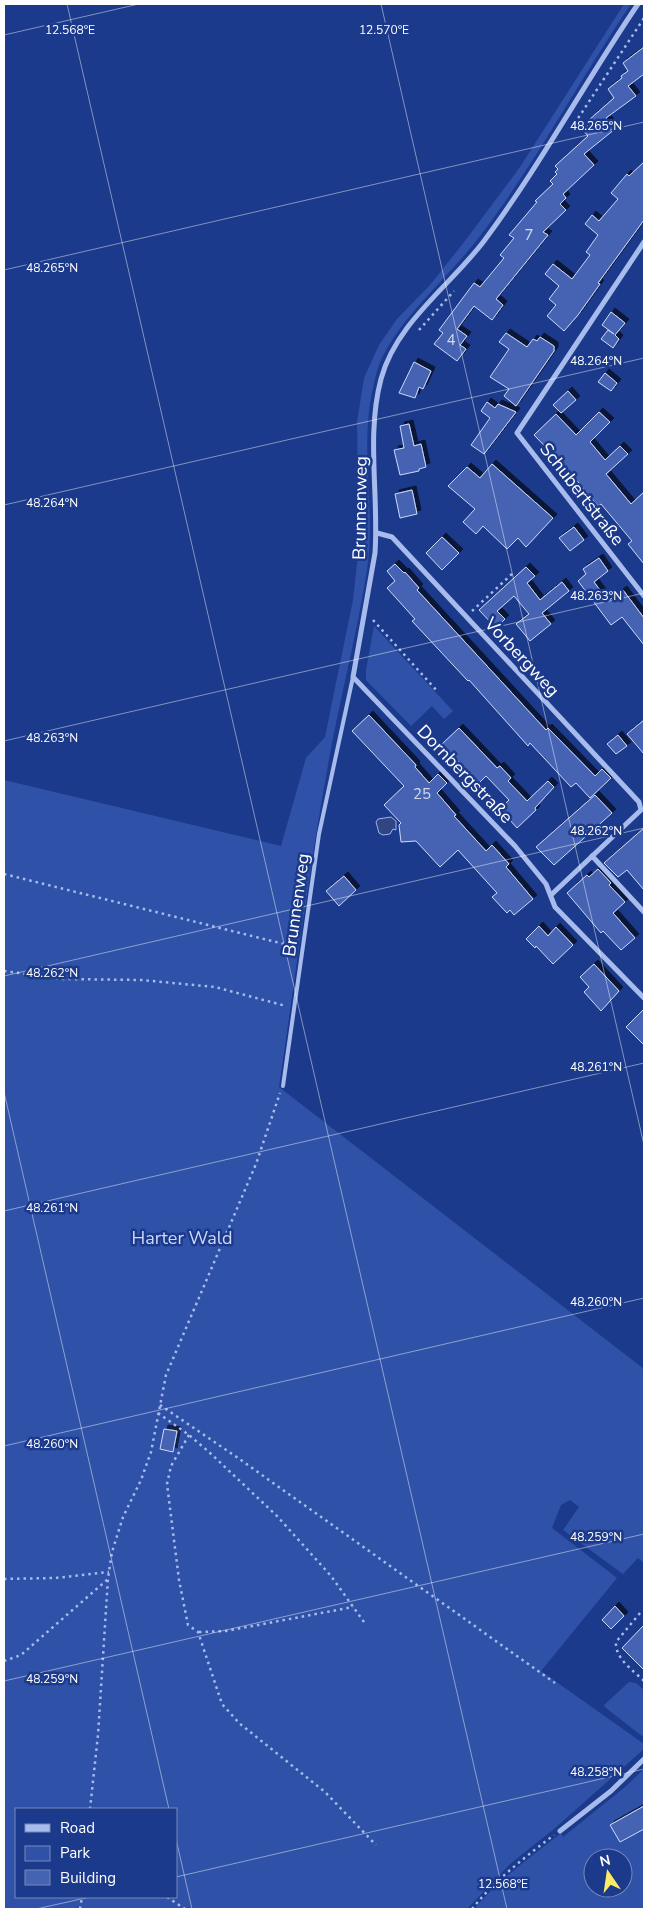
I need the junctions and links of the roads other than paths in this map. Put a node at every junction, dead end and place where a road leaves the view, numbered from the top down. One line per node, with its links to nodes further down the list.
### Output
1 (638, 4): 3 (street, Brunnenweg)
2 (644, 242): 4 (street, Schubertstraße)
3 (377, 533): 5 (street, Brunnenweg); 6 (street, Vorbergweg)
4 (644, 596)
5 (353, 678): 7 (street, Dornbergstraße); 10 (lane, Brunnenweg)
6 (592, 856): 7 (street); 8 (street)
7 (551, 895): 9 (street, Dornbergstraße)
8 (644, 912)
9 (644, 998)
10 (283, 1086)
11 (644, 1759): 12 (street)
12 (560, 1831)

